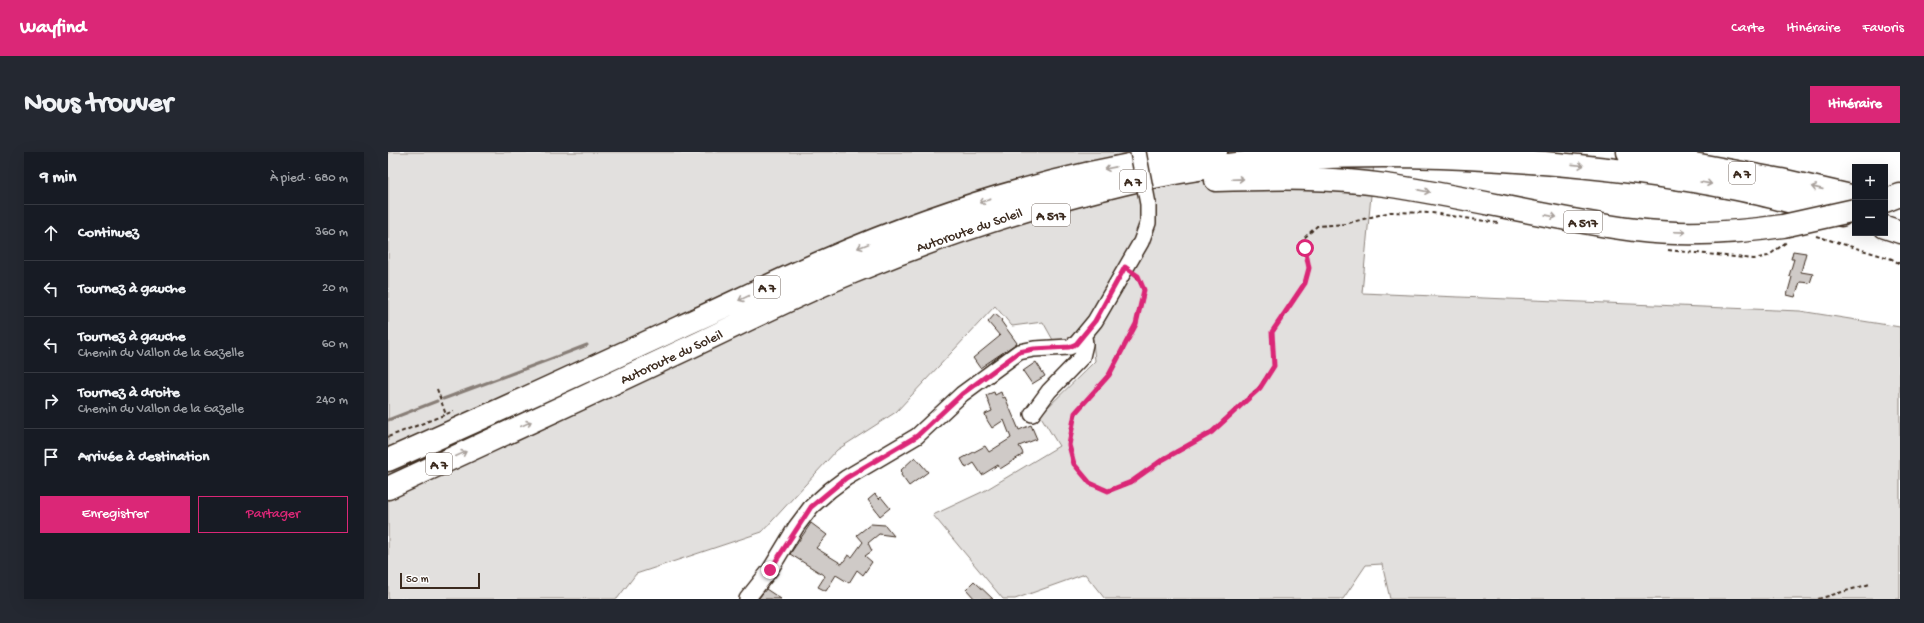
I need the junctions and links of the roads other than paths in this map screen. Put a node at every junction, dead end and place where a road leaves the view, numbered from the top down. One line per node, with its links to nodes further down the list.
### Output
1 (1138, 152): 16 (street, bridge)
2 (1192, 152): 5 (highway)
3 (1216, 152): 5 (highway, Autoroute du Soleil / A 7)
4 (1628, 152): 7 (highway, A 7, one-way to 4)
5 (1162, 158): 18 (highway, Autoroute du Soleil / A 7, one-way to 18)
6 (1900, 195): 8 (highway)
7 (1852, 196)
8 (1888, 201)
9 (1888, 203): 10 (highway)
10 (1900, 207)
11 (1852, 211): 15 (highway, A 517, one-way to 11, bridge)
12 (1852, 218): 15 (highway, Autoroute du Soleil / A 7, one-way to 12)
13 (1888, 228): 14 (highway)
14 (1900, 232)
15 (733, 328): 19 (highway, Autoroute du Soleil / A 7, one-way to 15)
16 (1084, 337): 17 (street); 20 (street)
17 (1032, 414)
18 (388, 460)
19 (388, 488)
20 (746, 599)

